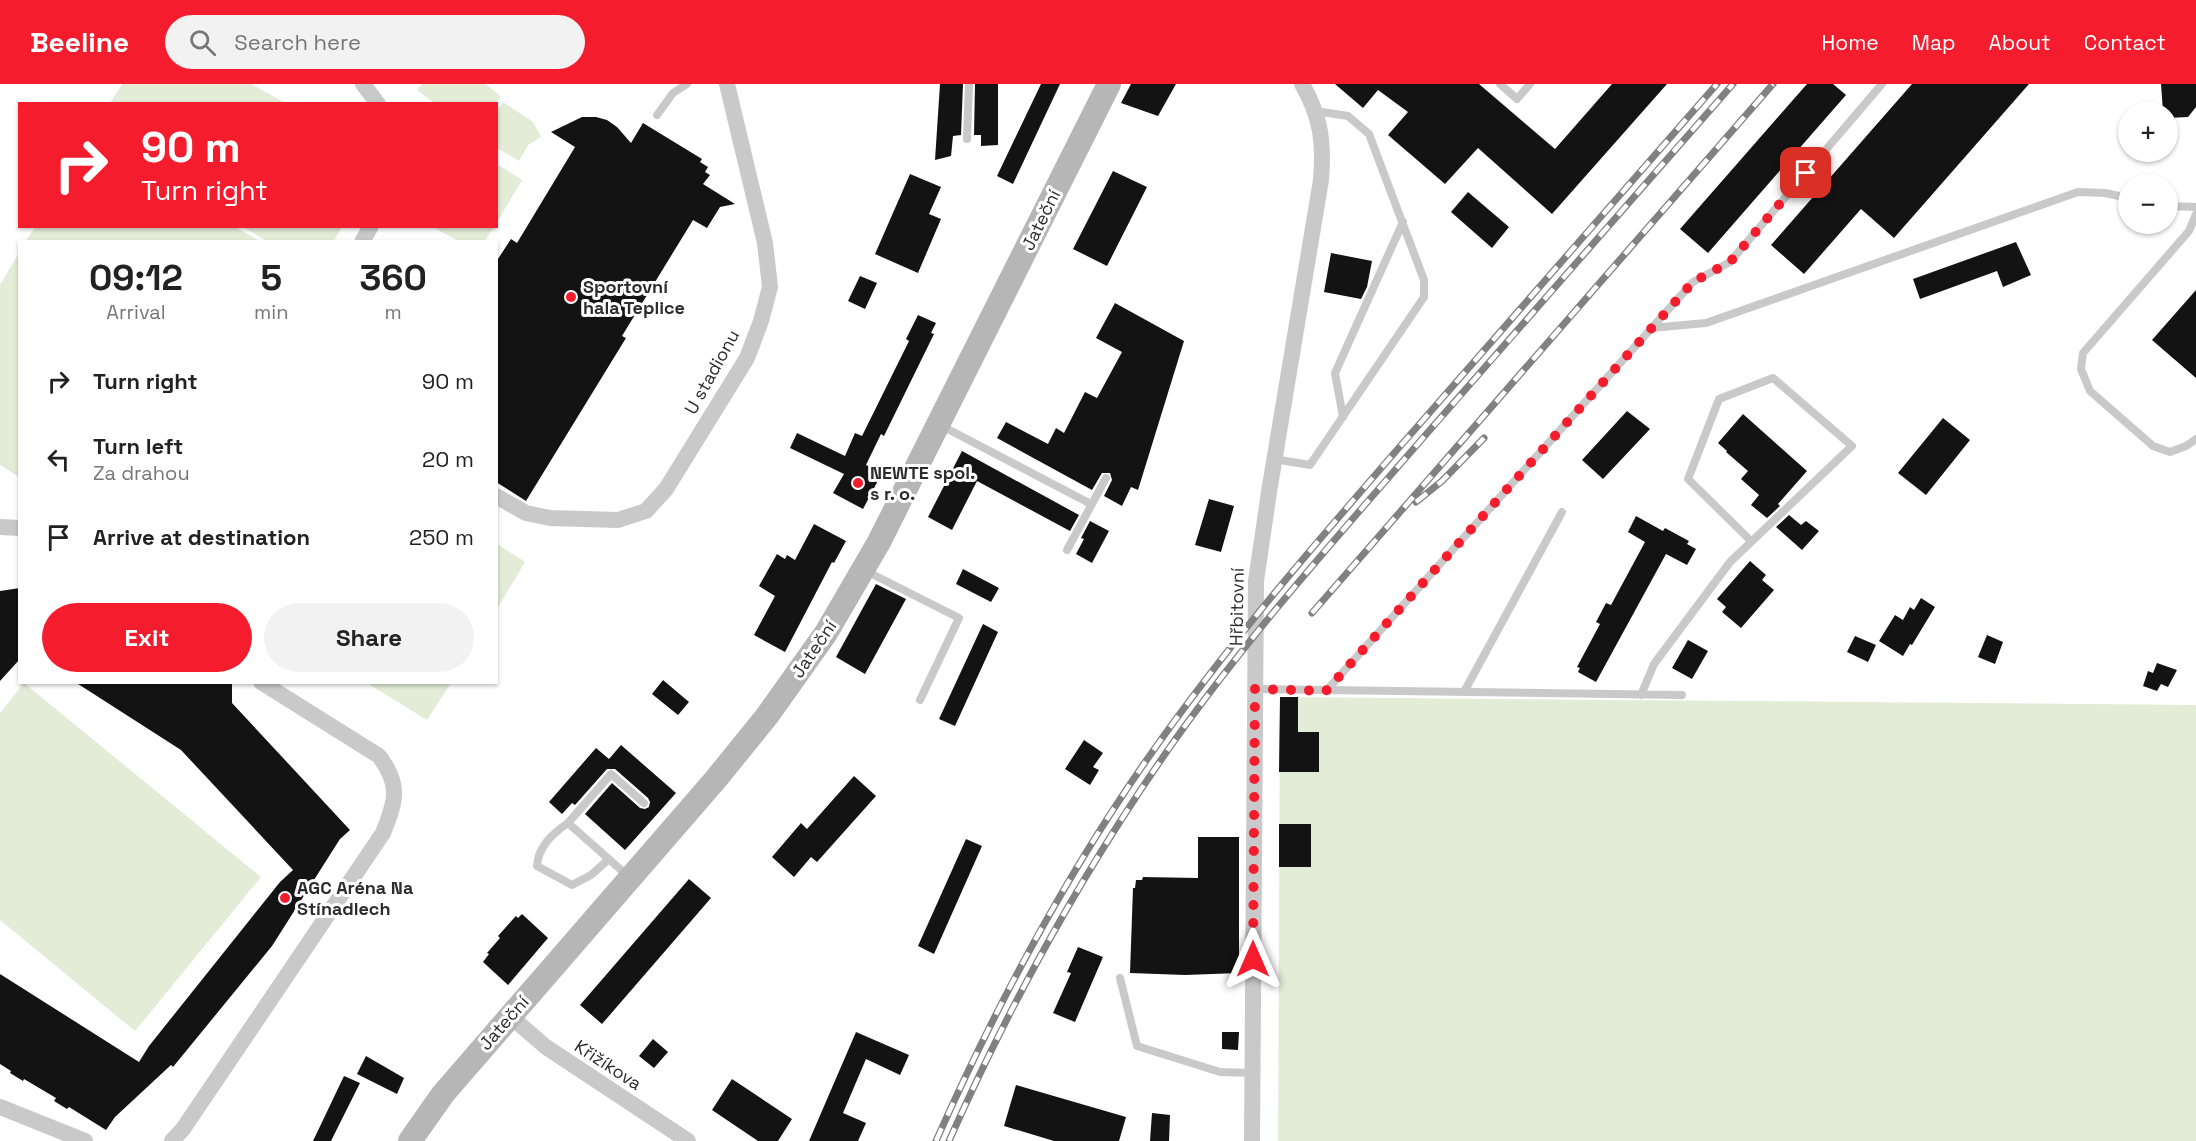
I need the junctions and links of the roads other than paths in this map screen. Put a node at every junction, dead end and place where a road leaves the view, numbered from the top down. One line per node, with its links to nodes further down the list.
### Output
1 (363, 84): 10 (street)
2 (687, 84): 12 (lane)
3 (727, 84): 25 (street, U stadionu)
4 (969, 84): 13 (lane)
5 (1109, 84): 21 (main road, Jateční)
6 (1302, 84): 11 (street, Hřbitovní)
7 (1500, 84): 8 (lane)
8 (1530, 84)
9 (1882, 84): 19 (lane)
10 (376, 102)
11 (1316, 111): 18 (lane); 23 (street, Hřbitovní)
12 (657, 116)
13 (967, 139)
14 (2118, 196): 19 (lane)
15 (2178, 206): 16 (lane)
16 (2196, 207)
17 (2196, 214): 22 (lane)
18 (1403, 222): 20 (lane); 20 (lane)
19 (1651, 328): 35 (lane)
20 (1343, 417): 23 (lane)
21 (939, 425): 26 (lane); 32 (main road, Jateční)
22 (2196, 439)
23 (1274, 459): 34 (street, Hřbitovní)
24 (1106, 478): 26 (lane)
25 (498, 497)
26 (1092, 504): 31 (lane)
27 (1562, 512): 36 (lane)
28 (0, 527): 29 (street)
29 (18, 528)
30 (1751, 541): 30 (lane); 37 (lane)
31 (1067, 550)
32 (863, 570): 39 (lane); 43 (main road, Jateční)
33 (264, 684): 49 (street)
34 (1255, 689): 35 (lane); 46 (street, Hřbitovní)
35 (1326, 691): 36 (lane)
36 (1464, 692): 37 (lane)
37 (1641, 695): 38 (lane)
38 (1682, 696)
39 (920, 700)
40 (644, 803): 41 (lane)
41 (568, 823): 42 (lane); 42 (lane)
42 (609, 859): 43 (lane)
43 (630, 878): 45 (main road, Jateční)
44 (1120, 978): 46 (lane)
45 (510, 1016): 50 (main road, Jateční); 51 (street, Křižíkova)
46 (1253, 1074): 52 (street, Hřbitovní)
47 (0, 1107): 48 (street)
48 (85, 1141)
49 (172, 1141)
50 (410, 1141)
51 (688, 1141)
52 (1252, 1141)

